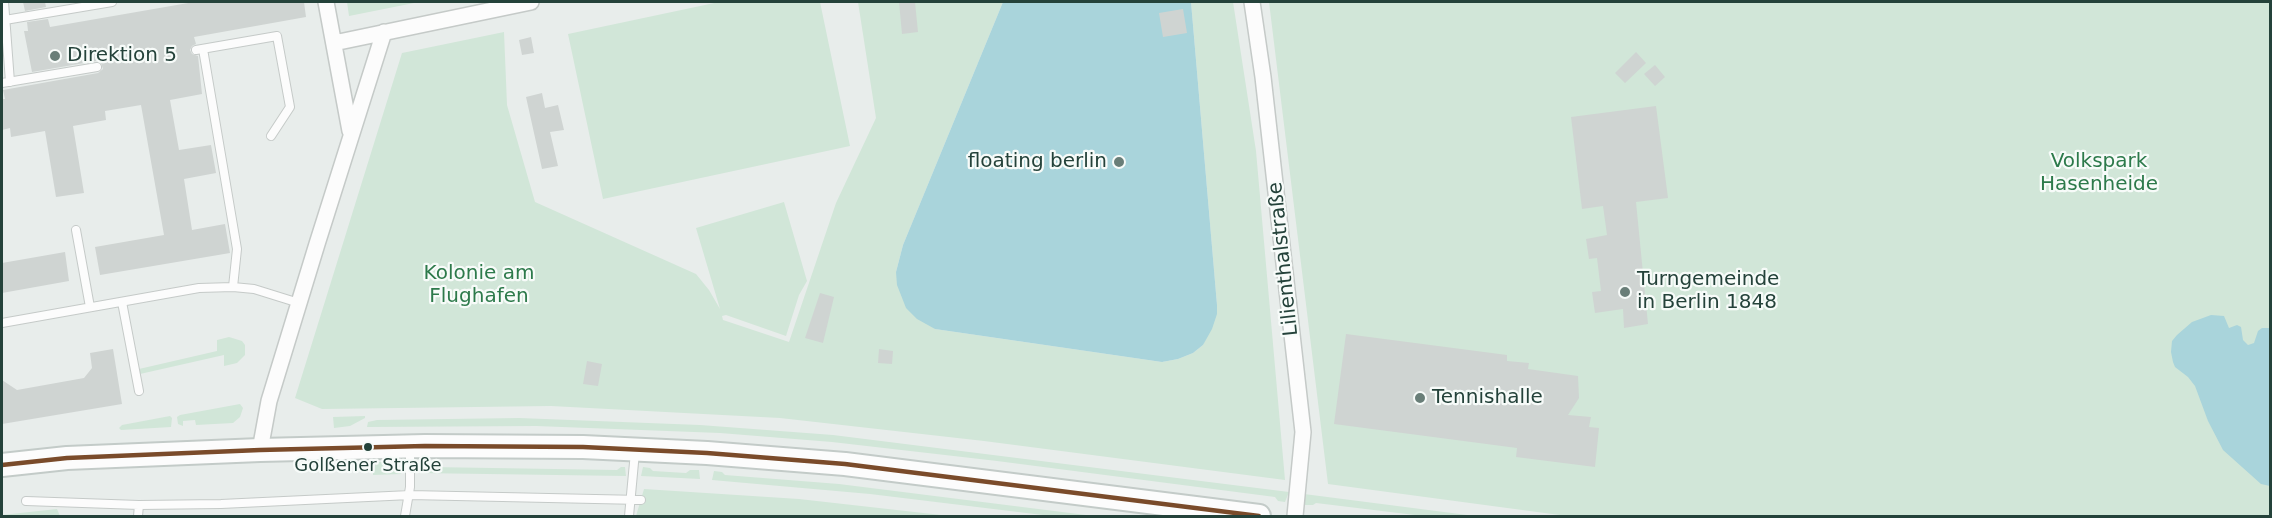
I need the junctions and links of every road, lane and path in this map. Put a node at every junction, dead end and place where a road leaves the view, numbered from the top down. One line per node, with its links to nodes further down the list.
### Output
1 (4, 2): 6 (lane)
2 (112, 2): 6 (lane)
3 (326, 2): 8 (street)
4 (531, 2): 7 (street)
5 (1252, 2): 33 (street, Lilienthalstraße)
6 (5, 20): 10 (lane)
7 (384, 32): 8 (street); 11 (street)
8 (334, 43): 11 (street)
9 (97, 67): 10 (lane)
10 (6, 82)
11 (351, 135): 16 (street)
12 (271, 136): 14 (lane)
13 (76, 230): 17 (lane)
14 (233, 287): 15 (lane); 16 (lane)
15 (122, 302): 17 (lane); 19 (lane)
16 (299, 303): 22 (street)
17 (90, 307): 18 (lane)
18 (2, 323)
19 (139, 391)
20 (410, 446): 21 (main road); 22 (main road); 24 (lane)
21 (636, 449): 25 (lane); 32 (main road)
22 (260, 450): 23 (main road)
23 (2, 465)
24 (410, 495): 25 (lane); 28 (lane); 30 (lane)
25 (632, 500): 26 (lane); 31 (lane)
26 (641, 500)
27 (26, 501): 28 (lane)
28 (139, 505): 29 (lane)
29 (138, 516)
30 (405, 516)
31 (629, 516)
32 (1259, 516)
33 (1295, 516)

